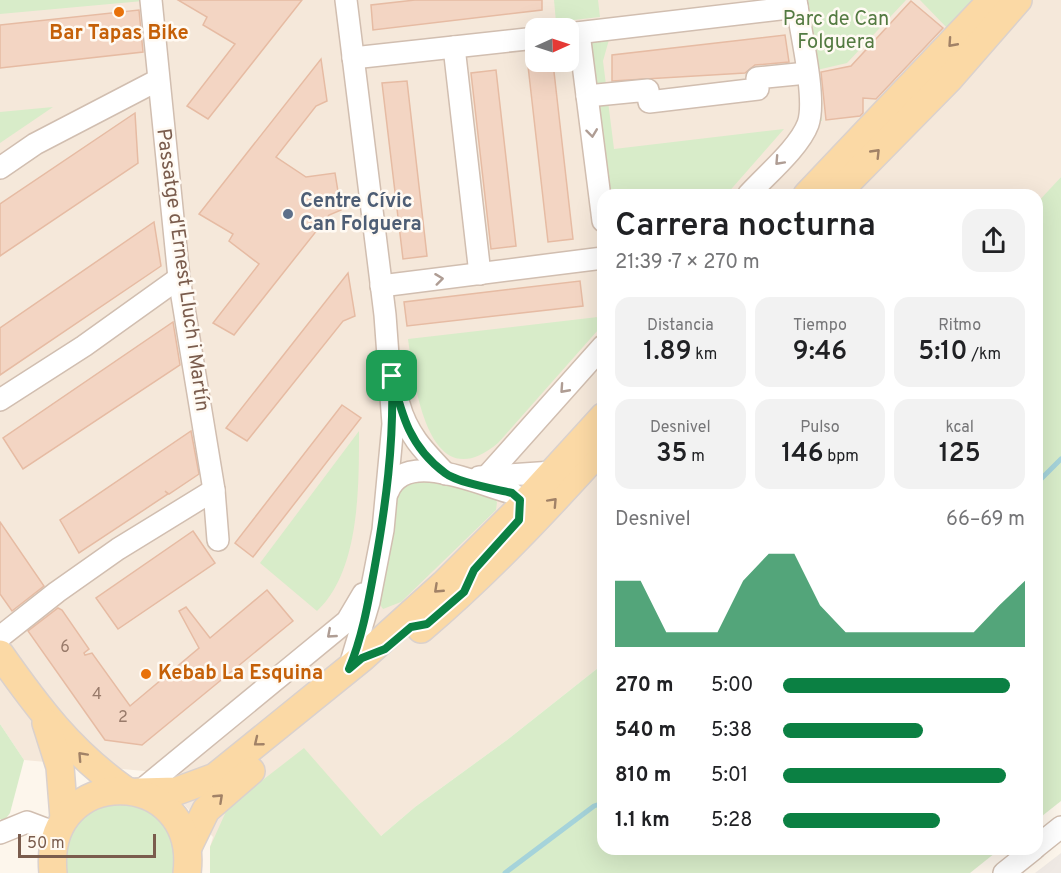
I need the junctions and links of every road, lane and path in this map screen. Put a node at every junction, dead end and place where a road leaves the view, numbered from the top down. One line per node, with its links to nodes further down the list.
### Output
1 (151, 0): 12 (street, Passatge d'Ernest Lluch i Martín)
2 (346, 0): 9 (street)
3 (992, 0): 17 (main road, one-way to 17)
4 (1018, 0): 18 (main road, one-way to 4)
5 (796, 3): 6 (street); 11 (street)
6 (579, 33)
7 (525, 39): 8 (street)
8 (454, 47): 9 (street); 20 (street)
9 (352, 58): 22 (street)
10 (579, 58): 13 (street)
11 (807, 73): 13 (street); 16 (street, one-way to 16)
12 (158, 80): 14 (street); 21 (street, Passatge d'Ernest Lluch i Martín)
13 (587, 96): 15 (street, one-way to 15)
14 (0, 168)
15 (599, 189)
16 (754, 189)
17 (813, 189)
18 (841, 189)
19 (597, 259): 20 (street)
20 (480, 274): 22 (street, one-way to 20)
21 (179, 278): 25 (street); 31 (street, Passatge d'Ernest Lluch i Martín)
22 (381, 286): 24 (street)
23 (597, 353): 30 (street, one-way to 30)
24 (392, 376): 29 (street); 32 (street)
25 (0, 400)
26 (597, 424): 28 (main road)
27 (597, 453): 36 (main road, one-way to 27)
28 (553, 472): 30 (street); 33 (main road)
29 (452, 476): 30 (street); 32 (street); 33 (street)
30 (487, 476)
31 (214, 490): 34 (street, Passatge d'Ernest Lluch i Martín); 38 (street)
32 (387, 495): 35 (street)
33 (520, 504): 36 (street); 40 (main road, one-way to 40)
34 (218, 540)
35 (374, 569): 40 (street); 42 (street, one-way to 42)
36 (464, 592): 37 (main road)
37 (427, 624): 40 (street); 48 (main road, one-way to 37)
38 (0, 637)
39 (0, 654): 41 (main road)
40 (355, 663): 42 (main road, one-way to 42)
41 (44, 716): 42 (main road, one-way to 41); 46 (main road)
42 (132, 791): 46 (main road); 48 (main road)
43 (1061, 827): 45 (street)
44 (0, 833): 46 (street)
45 (1043, 842)
46 (54, 851)
47 (1026, 855): 49 (street)
48 (188, 860)
49 (1004, 873)

